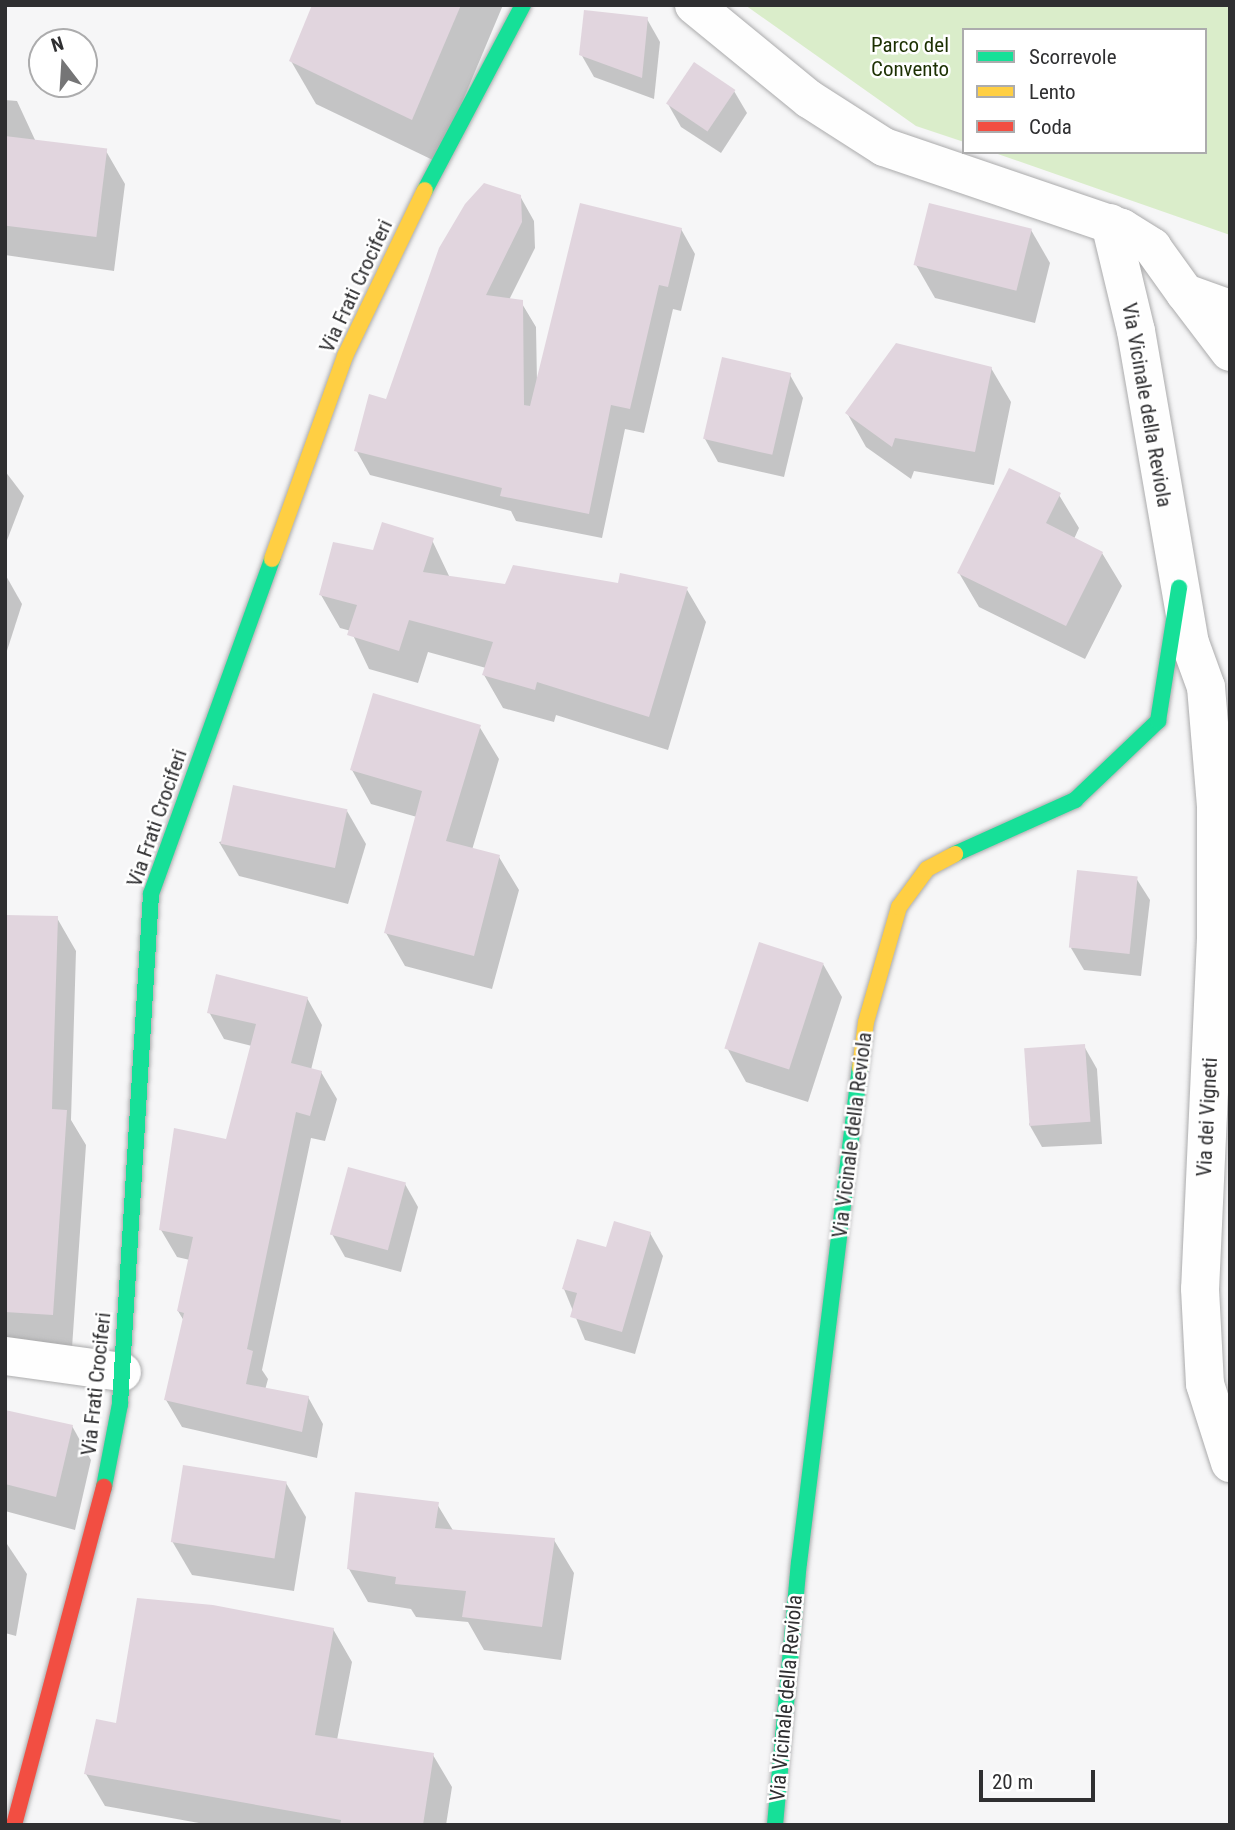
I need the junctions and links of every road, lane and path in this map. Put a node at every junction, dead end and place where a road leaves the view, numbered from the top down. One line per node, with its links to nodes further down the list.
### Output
1 (523, 5): 10 (street, Via Frati Crociferi)
2 (694, 5): 3 (street)
3 (1110, 223): 4 (street); 7 (street, Via Vicinale della Reviola)
4 (1185, 293): 5 (street); 6 (street)
5 (1230, 309)
6 (1230, 352)
7 (1179, 588): 8 (street, Via Vicinale della Reviola); 13 (street, Via Vicinale della Reviola)
8 (1190, 643): 11 (street, Via dei Vigneti)
9 (5, 1356): 10 (street)
10 (122, 1372): 12 (street, Via Frati Crociferi)
11 (1230, 1463)
12 (14, 1825)
13 (775, 1825)

